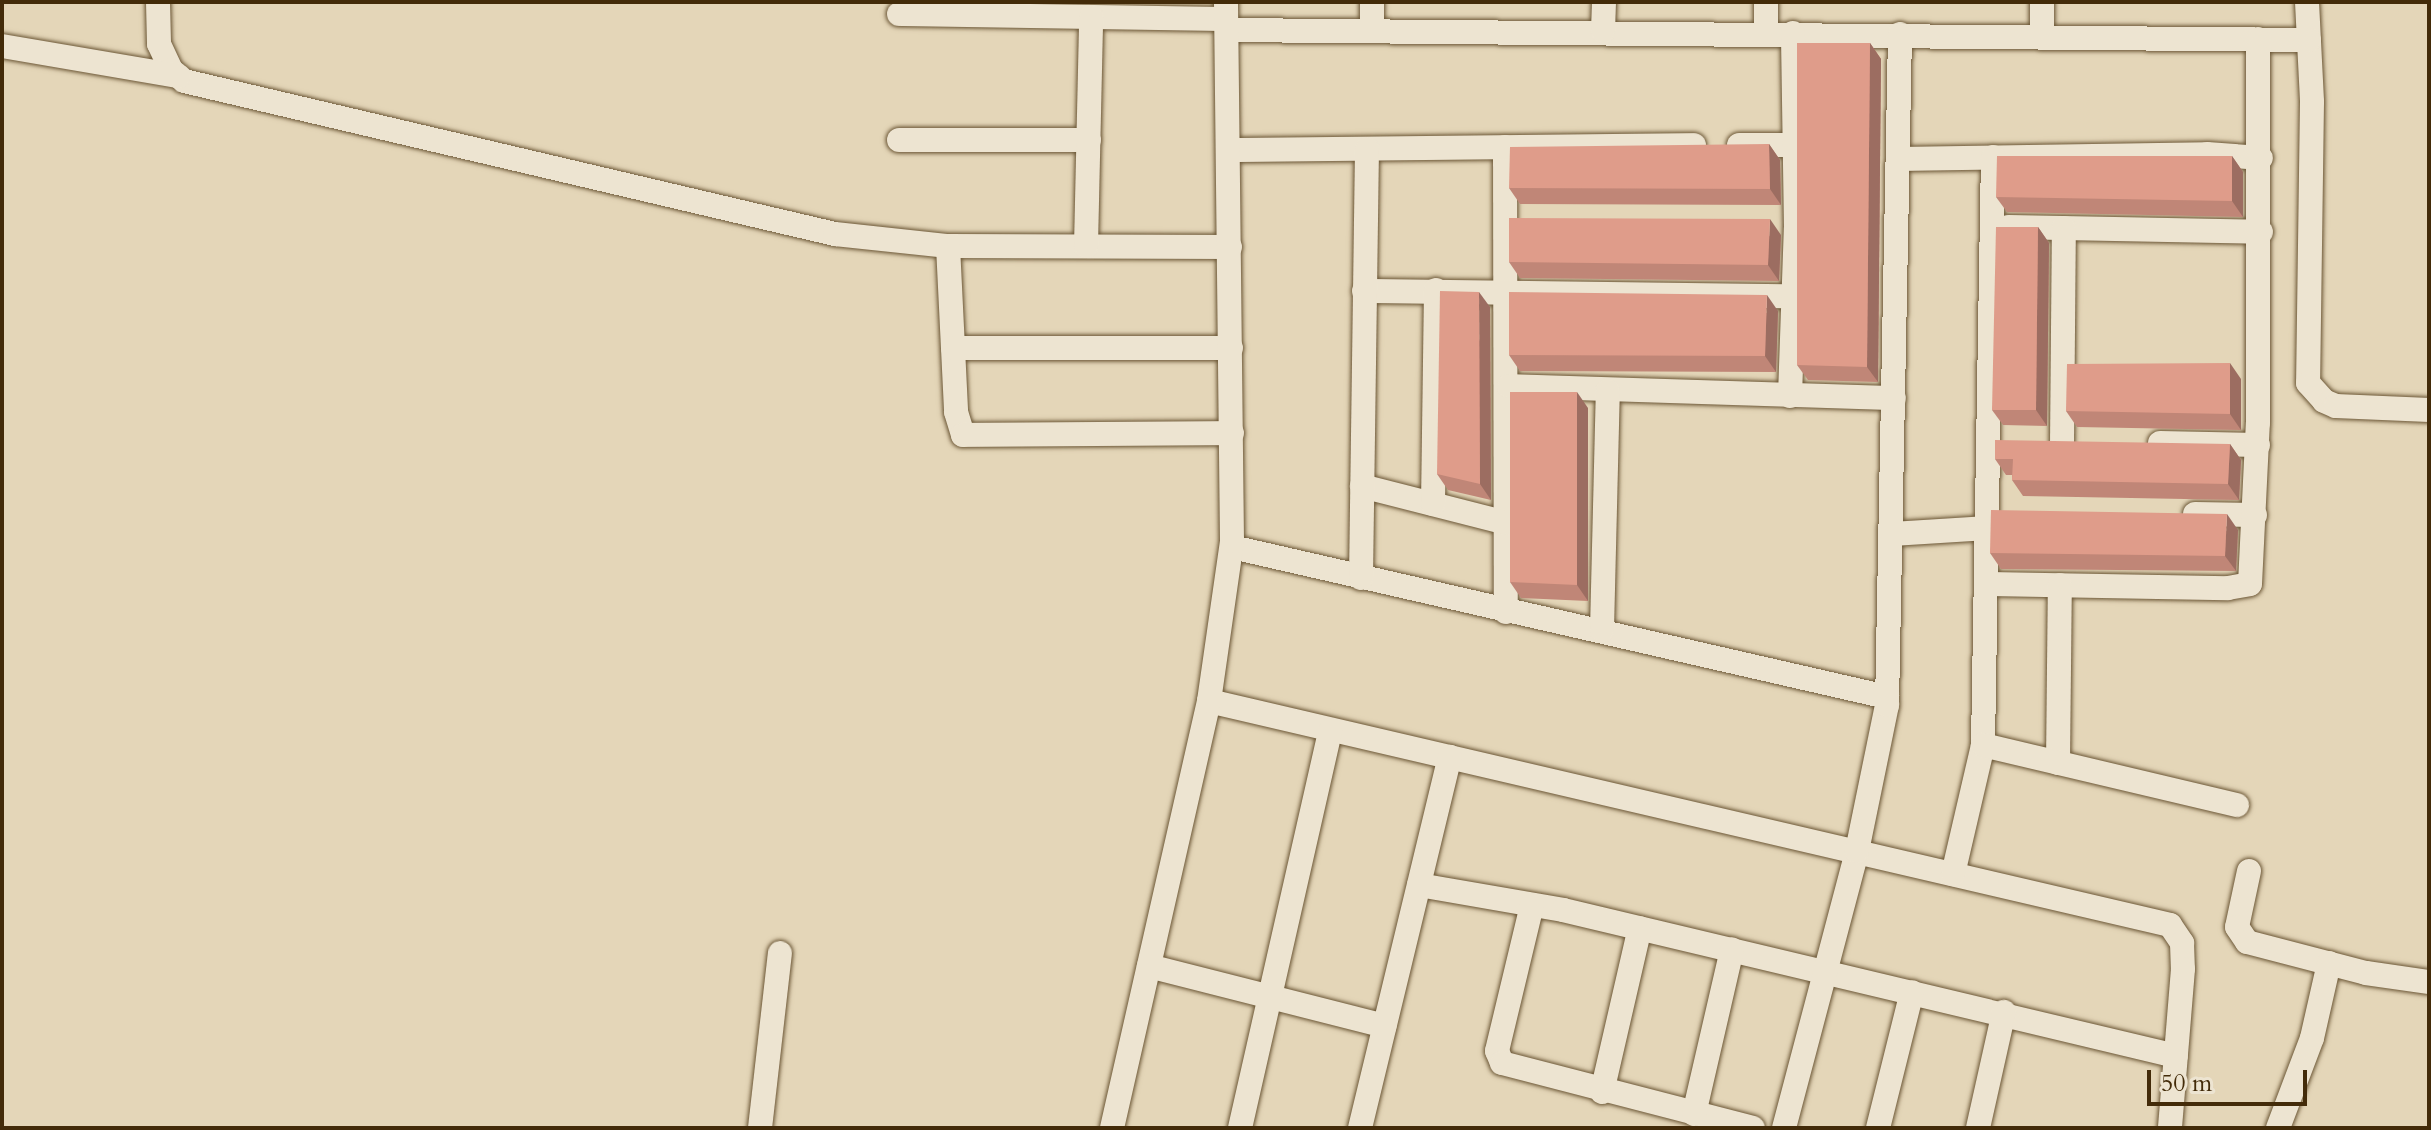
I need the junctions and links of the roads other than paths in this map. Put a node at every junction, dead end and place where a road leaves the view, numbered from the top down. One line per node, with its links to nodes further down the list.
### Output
1 (158, 2): 20 (street)
2 (1372, 2): 11 (street)
3 (1604, 2): 12 (street)
4 (1766, 2): 13 (street)
5 (2042, 2): 16 (street)
6 (2307, 2): 18 (street)
7 (944, 8): 8 (street); 9 (street)
8 (899, 14)
9 (1091, 17): 10 (street); 22 (street)
10 (1226, 17): 11 (street); 26 (street)
11 (1372, 31): 12 (street)
12 (1603, 31): 13 (street)
13 (1766, 32): 14 (street)
14 (1793, 33): 15 (street); 23 (street)
15 (1900, 34): 16 (street); 29 (street)
16 (2042, 36): 17 (street)
17 (2258, 39): 18 (street); 28 (street)
18 (2309, 40): 48 (street)
19 (2, 46): 20 (street)
20 (178, 76): 35 (street)
21 (899, 140): 22 (street)
22 (1089, 140): 36 (street)
23 (1795, 145): 24 (street); 31 (street)
24 (1505, 147): 25 (street); 40 (street)
25 (1367, 149): 26 (street); 39 (street)
26 (1228, 150): 37 (street)
27 (1993, 157): 28 (street); 29 (street); 32 (street)
28 (2261, 158): 34 (street)
29 (1898, 159): 47 (street)
30 (1764, 220): 31 (street)
31 (1796, 220): 41 (street)
32 (1993, 227): 33 (street); 50 (street)
33 (2064, 228): 34 (street); 50 (street)
34 (2261, 232): 52 (street)
35 (948, 246): 36 (street); 42 (street)
36 (1086, 246): 37 (street)
37 (1230, 247): 43 (street)
38 (1436, 290): 39 (street); 40 (street); 54 (street)
39 (1364, 291): 53 (street)
40 (1509, 292): 41 (street); 44 (street)
41 (1793, 296): 46 (street)
42 (953, 348): 43 (street); 49 (street)
43 (1231, 348): 49 (street)
44 (1509, 386): 45 (street); 59 (street)
45 (1608, 391): 46 (street); 66 (street)
46 (1790, 396): 47 (street)
47 (1894, 398): 60 (street)
48 (2429, 410)
49 (1232, 433): 61 (street)
50 (1989, 440): 58 (street)
51 (2128, 443): 52 (street)
52 (2258, 445): 57 (street)
53 (1362, 486): 54 (street); 62 (street)
54 (1433, 504): 59 (street)
55 (2018, 511): 58 (street)
56 (2165, 514): 57 (street)
57 (2255, 515): 64 (street)
58 (1988, 519): 60 (street); 63 (street)
59 (1507, 523): 65 (street)
60 (1892, 534): 67 (street)
61 (1232, 547): 62 (street); 68 (street)
62 (1361, 578): 65 (street)
63 (1989, 584): 64 (street); 70 (street)
64 (2060, 585): 72 (street)
65 (1506, 612): 66 (street)
66 (1602, 630): 67 (street)
67 (1887, 697): 74 (street)
68 (1209, 701): 69 (street); 83 (street)
69 (1330, 731): 71 (street); 87 (street)
70 (1983, 745): 72 (street); 76 (street)
71 (1450, 757): 74 (street); 77 (street)
72 (2058, 763): 73 (street)
73 (2237, 805)
74 (1857, 851): 76 (street); 84 (street)
75 (2249, 871): 82 (street)
76 (1953, 874): 90 (street)
77 (1419, 885): 78 (street); 89 (street)
78 (1532, 905): 79 (street); 91 (street)
79 (1640, 928): 80 (street); 91 (street)
80 (1732, 949): 84 (street); 92 (street)
81 (780, 953): 93 (street)
82 (2329, 963): 85 (street); 102 (street)
83 (1149, 966): 87 (street); 94 (street)
84 (1825, 971): 86 (street); 98 (street)
85 (2429, 982)
86 (1912, 992): 88 (street); 99 (street)
87 (1269, 997): 89 (street); 95 (street)
88 (2004, 1012): 90 (street); 100 (street)
89 (1384, 1026): 96 (street)
90 (2176, 1056): 101 (street)
91 (1602, 1092): 92 (street)
92 (1694, 1114): 97 (street)
93 (760, 1128)
94 (1112, 1128)
95 (1240, 1128)
96 (1360, 1128)
97 (1753, 1128)
98 (1784, 1128)
99 (1878, 1128)
100 (1978, 1128)
101 (2170, 1128)
102 (2278, 1128)

